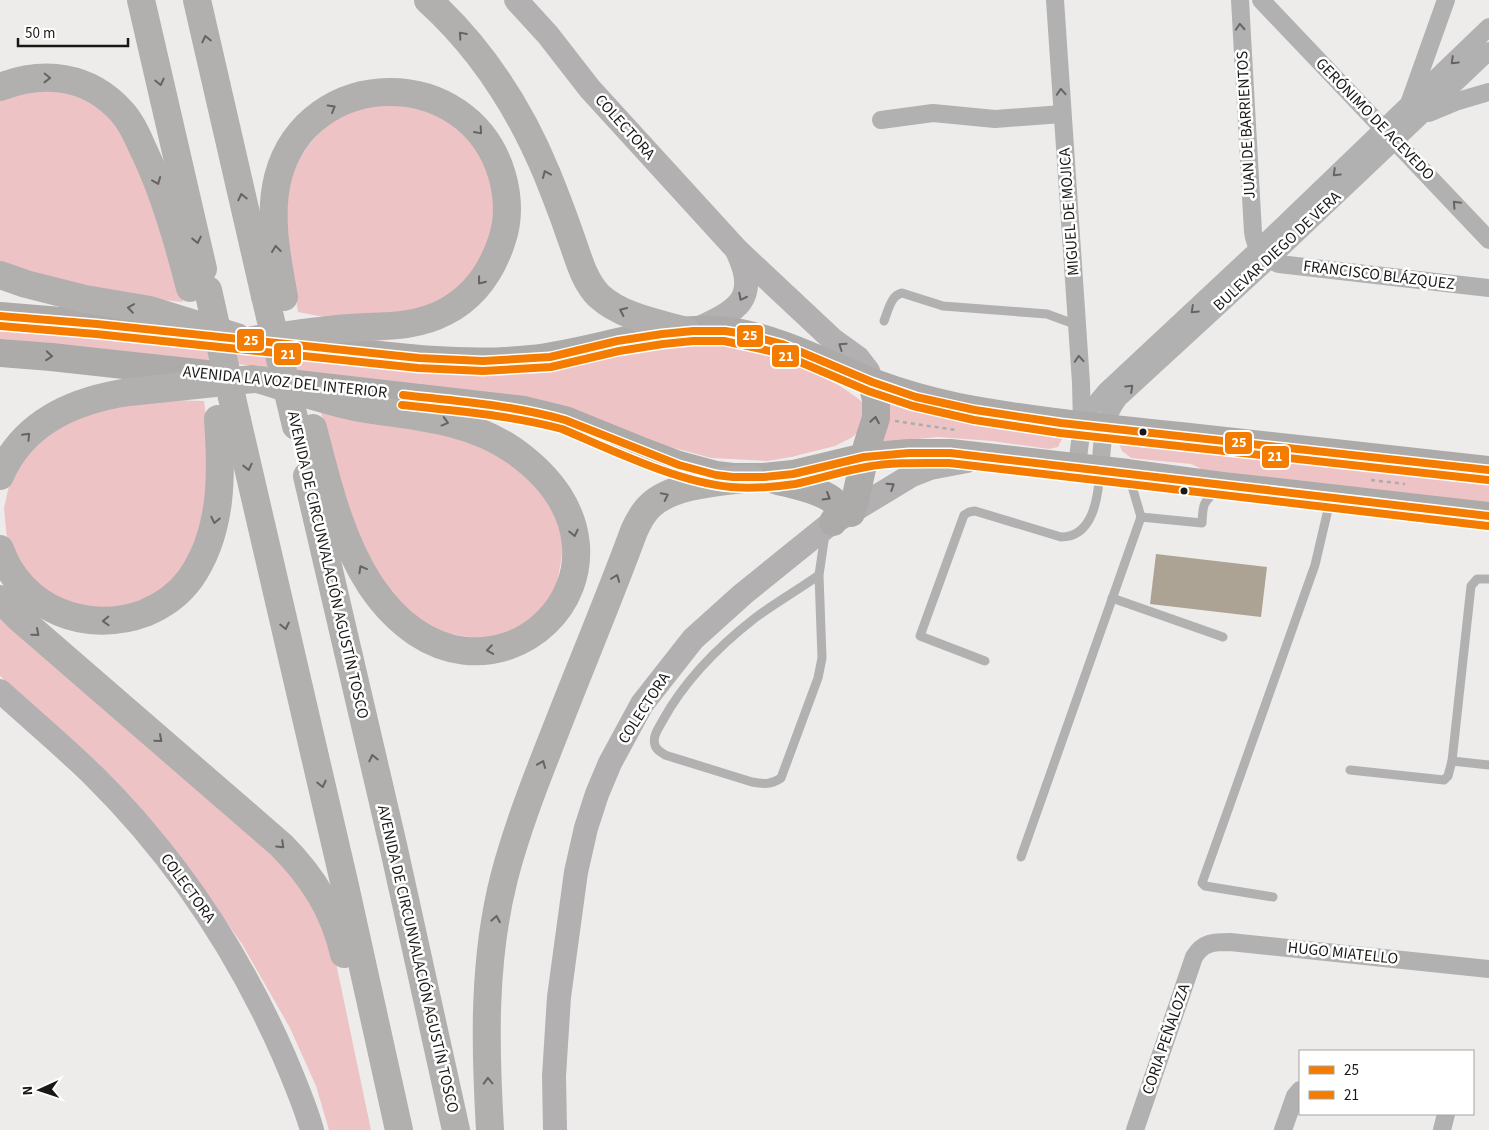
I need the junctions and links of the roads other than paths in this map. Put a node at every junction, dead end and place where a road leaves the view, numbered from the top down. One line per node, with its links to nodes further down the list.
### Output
1 (141, 0): 22 (highway, one-way to 22)
2 (197, 0): 23 (highway, AVENIDA DE CIRCUNVALACIÓN AGUSTÍN TOSCO, one-way to 2)
3 (428, 0): 27 (highway, one-way to 3)
4 (516, 0): 18 (street, COLECTORA)
5 (1055, 0): 14 (street, MIGUEL DE MOJICA, one-way to 5)
6 (1240, 0): 19 (street, JUAN DE BARRIENTOS, one-way to 6)
7 (1261, 0): 16 (street, GERÓNIMO DE ACEVEDO)
8 (1446, 0): 13 (street)
9 (1489, 27): 13 (street, BULEVAR DIEGO DE VERA, one-way to 13)
10 (1489, 51): 13 (street, BULEVAR DIEGO DE VERA)
11 (0, 87): 22 (highway, one-way to 22)
12 (1489, 92): 13 (street)
13 (1415, 110): 16 (street, BULEVAR DIEGO DE VERA)
14 (1062, 114): 15 (street); 26 (street, MIGUEL DE MOJICA)
15 (881, 120)
16 (1389, 133): 17 (street, GERÓNIMO DE ACEVEDO, one-way to 16); 19 (street, BULEVAR DIEGO DE VERA)
17 (1489, 240)
18 (738, 251): 27 (street, one-way to 27); 31 (street, COLECTORA, one-way to 18)
19 (1264, 255): 21 (street, FRANCISCO BLÁZQUEZ); 33 (street, BULEVAR DIEGO DE VERA)
20 (0, 275): 28 (highway, one-way to 20)
21 (1489, 288)
22 (199, 289): 28 (highway, bridge)
23 (275, 296): 28 (highway, one-way to 28); 30 (highway, AVENIDA DE CIRCUNVALACIÓN AGUSTÍN TOSCO, bridge)
24 (0, 316): 28 (main road)
25 (884, 320): 26 (lane)
26 (1077, 325): 33 (street, MIGUEL DE MOJICA, one-way to 26)
27 (690, 331): 28 (main road); 31 (main road)
28 (236, 348): 32 (highway, bridge)
29 (0, 353): 30 (main road, AVENIDA LA VOZ DEL INTERIOR, one-way to 30)
30 (269, 370): 34 (highway, AVENIDA DE CIRCUNVALACIÓN AGUSTÍN TOSCO, bridge); 34 (highway, one-way to 34); 40 (highway, one-way to 30); 41 (main road, AVENIDA LA VOZ DEL INTERIOR)
31 (872, 382): 33 (main road); 36 (main road, one-way to 31)
32 (228, 419): 47 (highway, one-way to 47); 66 (highway, one-way to 66)
33 (1093, 426): 37 (street, BULEVAR DIEGO DE VERA); 38 (main road)
34 (305, 427): 67 (highway, AVENIDA DE CIRCUNVALACIÓN AGUSTÍN TOSCO, one-way to 34)
35 (989, 456): 36 (main road); 37 (main road); 46 (street, COLECTORA, one-way to 35)
36 (864, 457): 41 (main road); 46 (main road)
37 (1088, 468): 39 (main road); 53 (lane)
38 (1489, 470)
39 (1128, 473): 42 (main road); 45 (lane)
40 (0, 476)
41 (758, 478): 46 (main road, one-way to 46); 68 (highway, one-way to 41)
42 (1224, 486): 43 (main road); 45 (lane)
43 (1330, 498): 44 (main road); 59 (lane)
44 (1483, 514)
45 (1140, 517): 50 (lane)
46 (837, 521): 48 (lane); 69 (street, COLECTORA)
47 (0, 549)
48 (819, 576): 48 (lane)
49 (1489, 579): 55 (lane)
50 (1112, 598): 52 (lane); 58 (lane)
51 (0, 599): 65 (highway, one-way to 65)
52 (1223, 637)
53 (985, 661)
54 (0, 691): 64 (street, COLECTORA)
55 (1452, 761): 56 (lane); 57 (lane)
56 (1489, 765)
57 (1350, 770)
58 (1020, 856)
59 (1273, 897)
60 (1199, 949): 61 (street, HUGO MIATELLO); 70 (street, CORIA PEÑALOZA)
61 (1489, 969)
62 (1299, 1091): 71 (street)
63 (1446, 1115): 72 (street)
64 (312, 1130)
65 (382, 1130)
66 (398, 1130)
67 (456, 1130)
68 (490, 1130)
69 (555, 1130)
70 (1136, 1130)
71 (1283, 1130)
72 (1442, 1130)

